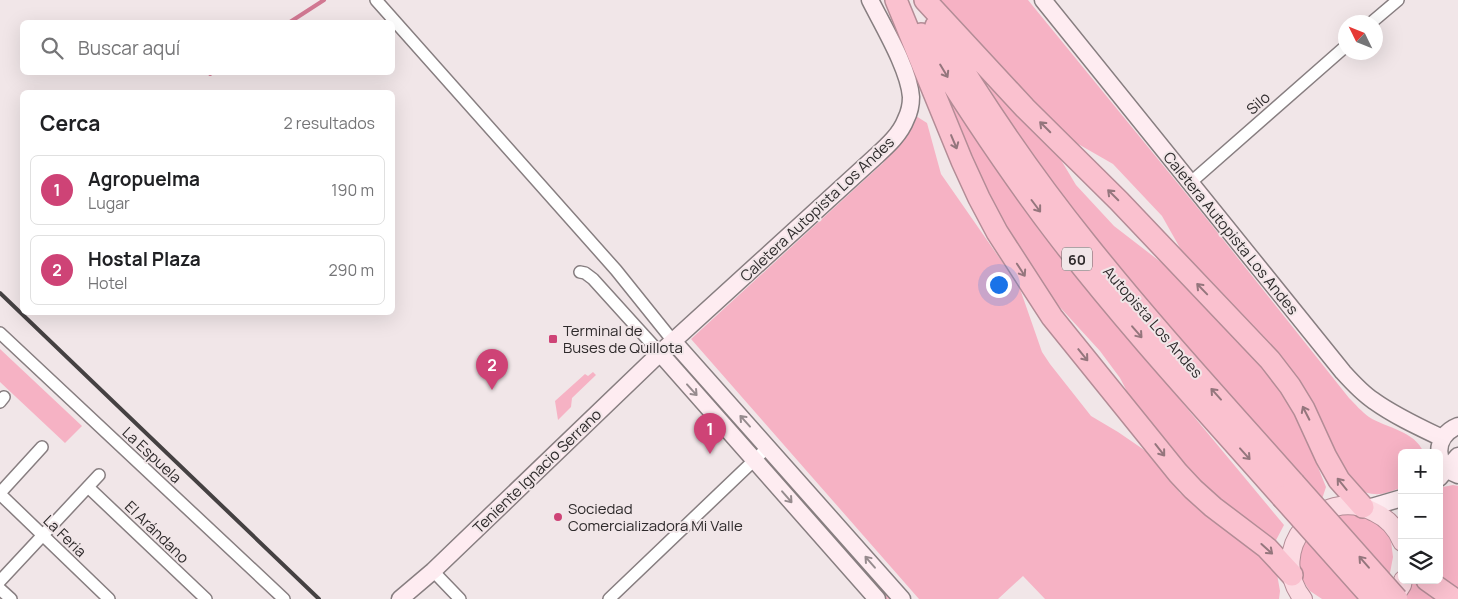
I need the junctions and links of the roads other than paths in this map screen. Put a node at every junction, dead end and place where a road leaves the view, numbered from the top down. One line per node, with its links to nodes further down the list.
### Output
1 (376, 0): 10 (street)
2 (870, 0): 16 (street, Caletera Autopista Los Andes)
3 (896, 0): 37 (highway, one-way to 37)
4 (900, 0): 27 (highway, Autopista Los Andes / 60, one-way to 27)
5 (920, 0): 27 (highway, Autopista Los Andes / 60, one-way to 5)
6 (925, 0): 30 (highway, one-way to 6)
7 (1043, 0): 13 (street, Caletera Autopista Los Andes)
8 (1398, 0): 9 (street)
9 (1380, 15)
10 (394, 20)
11 (395, 21): 16 (street)
12 (1338, 53): 13 (street, Silo)
13 (1190, 183): 19 (street, Caletera Autopista Los Andes)
14 (580, 272): 17 (street)
15 (0, 333): 42 (street, La Espuela)
16 (673, 341): 17 (street, Teniente Ignacio Serrano); 21 (street, one-way to 16)
17 (660, 353): 23 (street, one-way to 23); 33 (street, Teniente Ignacio Serrano)
18 (1458, 426): 19 (street)
19 (1442, 438): 24 (street)
20 (42, 447): 28 (street)
21 (768, 447): 23 (street); 47 (street, one-way to 21)
22 (1458, 456): 24 (street)
23 (754, 460): 45 (street); 46 (street, one-way to 46)
24 (1446, 474)
25 (99, 475): 26 (street)
26 (88, 486): 31 (street); 41 (street, El Arándano)
27 (1288, 490): 49 (highway, Autopista Los Andes / 60, bridge); 50 (highway, Autopista Los Andes / 60, one-way to 27, bridge)
28 (0, 494): 31 (street, La Feria)
29 (1398, 499): 30 (street)
30 (1365, 508): 32 (main road); 37 (main road)
31 (42, 535): 34 (street); 40 (street, La Feria)
32 (1400, 539)
33 (433, 571): 43 (street, Teniente Ignacio Serrano); 44 (street)
34 (0, 581)
35 (1402, 584): 50 (main road)
36 (1433, 584): 51 (highway)
37 (1291, 586): 48 (main road)
38 (0, 589): 39 (street)
39 (11, 599)
40 (109, 599)
41 (206, 599)
42 (284, 599)
43 (400, 599)
44 (460, 599)
45 (609, 599)
46 (877, 599)
47 (902, 599)
48 (1303, 599)
49 (1374, 599)
50 (1395, 599)
51 (1454, 599)

